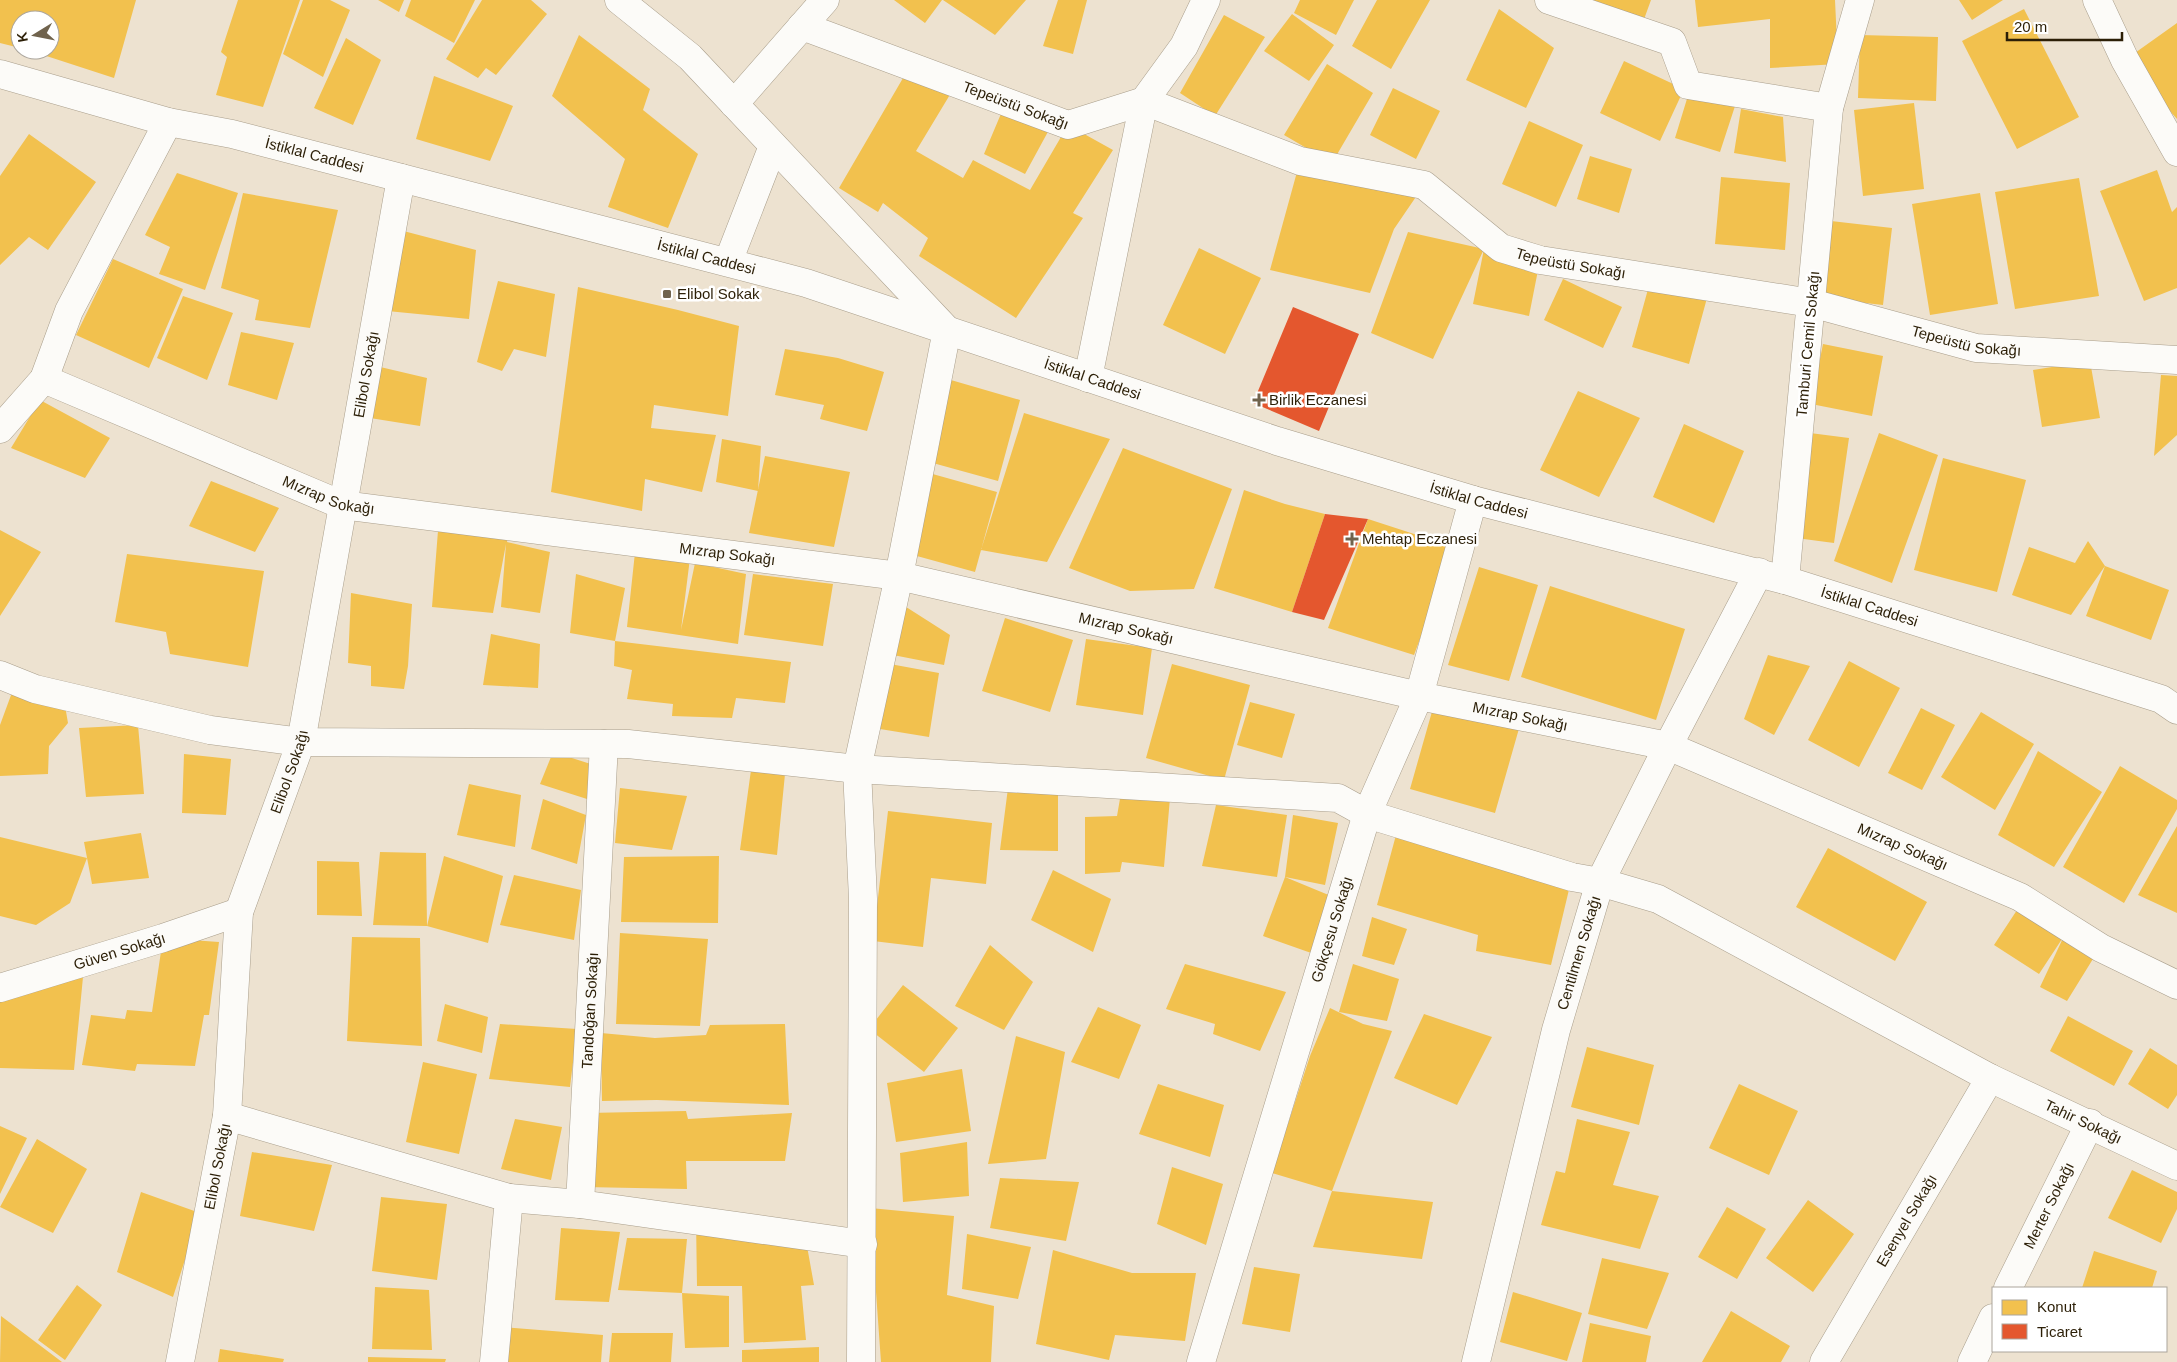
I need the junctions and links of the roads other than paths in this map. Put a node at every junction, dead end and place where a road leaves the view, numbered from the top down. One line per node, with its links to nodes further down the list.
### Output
1 (619, 0): 10 (street)
2 (825, 0): 7 (street)
3 (1206, 0): 9 (street)
4 (1549, 0): 11 (street)
5 (1860, 0): 11 (street, Tamburi Cemil Sokağı)
6 (2097, 0): 14 (street)
7 (802, 26): 9 (street, Tepeüstü Sokağı); 10 (street)
8 (0, 74): 12 (street, İstiklal Caddesi)
9 (1144, 101): 17 (street, Tepeüstü Sokağı); 20 (street)
10 (734, 104): 13 (street)
11 (1829, 108): 17 (street, Tamburi Cemil Sokağı)
12 (168, 122): 15 (street, İstiklal Caddesi); 21 (street)
13 (774, 146): 16 (street); 18 (street)
14 (2176, 147)
15 (401, 178): 16 (street, İstiklal Caddesi); 24 (street, Elibol Sokağı)
16 (728, 262): 18 (street, İstiklal Caddesi)
17 (1812, 303): 19 (street, Tepeüstü Sokağı); 27 (street, Tamburi Cemil Sokağı)
18 (947, 330): 20 (street, İstiklal Caddesi); 26 (street)
19 (2177, 360)
20 (1088, 378): 23 (street, İstiklal Caddesi)
21 (44, 379): 22 (street); 24 (street, Mızrap Sokağı)
22 (0, 429)
23 (1472, 500): 25 (street, İstiklal Caddesi); 29 (street, Gökçesu Sokağı)
24 (342, 505): 26 (street, Mızrap Sokağı); 31 (street, Elibol Sokağı)
25 (1759, 572): 27 (street, İstiklal Caddesi); 33 (street, Centilmen Sokağı)
26 (900, 576): 29 (street, Mızrap Sokağı); 34 (street)
27 (1785, 580): 30 (street, İstiklal Caddesi)
28 (0, 675): 31 (street, Tahir Sokağı)
29 (1419, 696): 33 (street, Mızrap Sokağı); 35 (street, Gökçesu Sokağı)
30 (2177, 710)
31 (301, 742): 32 (street, Tahir Sokağı); 37 (street, Elibol Sokağı)
32 (604, 744): 34 (street, Tahir Sokağı); 45 (street, Tandoğan Sokağı)
33 (1668, 746): 36 (street, Centilmen Sokağı); 38 (street, Mızrap Sokağı)
34 (857, 769): 35 (street, Tahir Sokağı); 46 (street)
35 (1366, 814): 36 (street, Tahir Sokağı); 52 (street, Gökçesu Sokağı)
36 (1600, 882): 40 (street, Tahir Sokağı); 53 (street, Centilmen Sokağı)
37 (239, 912): 39 (street, Güven Sokağı); 41 (street, Elibol Sokağı)
38 (2177, 984)
39 (0, 988)
40 (1990, 1078): 42 (street, Tahir Sokağı); 54 (street, Esenyel Sokağı)
41 (227, 1116): 44 (street); 49 (street, Elibol Sokağı)
42 (2090, 1123): 43 (street, Tahir Sokağı); 47 (street, Merter Sokağı)
43 (2177, 1166)
44 (508, 1198): 45 (street); 50 (street)
45 (580, 1204): 46 (street)
46 (863, 1244): 51 (street)
47 (2008, 1287)
48 (1992, 1320): 55 (street)
49 (180, 1362)
50 (494, 1362)
51 (861, 1362)
52 (1200, 1362)
53 (1476, 1362)
54 (1824, 1362)
55 (1972, 1362)

